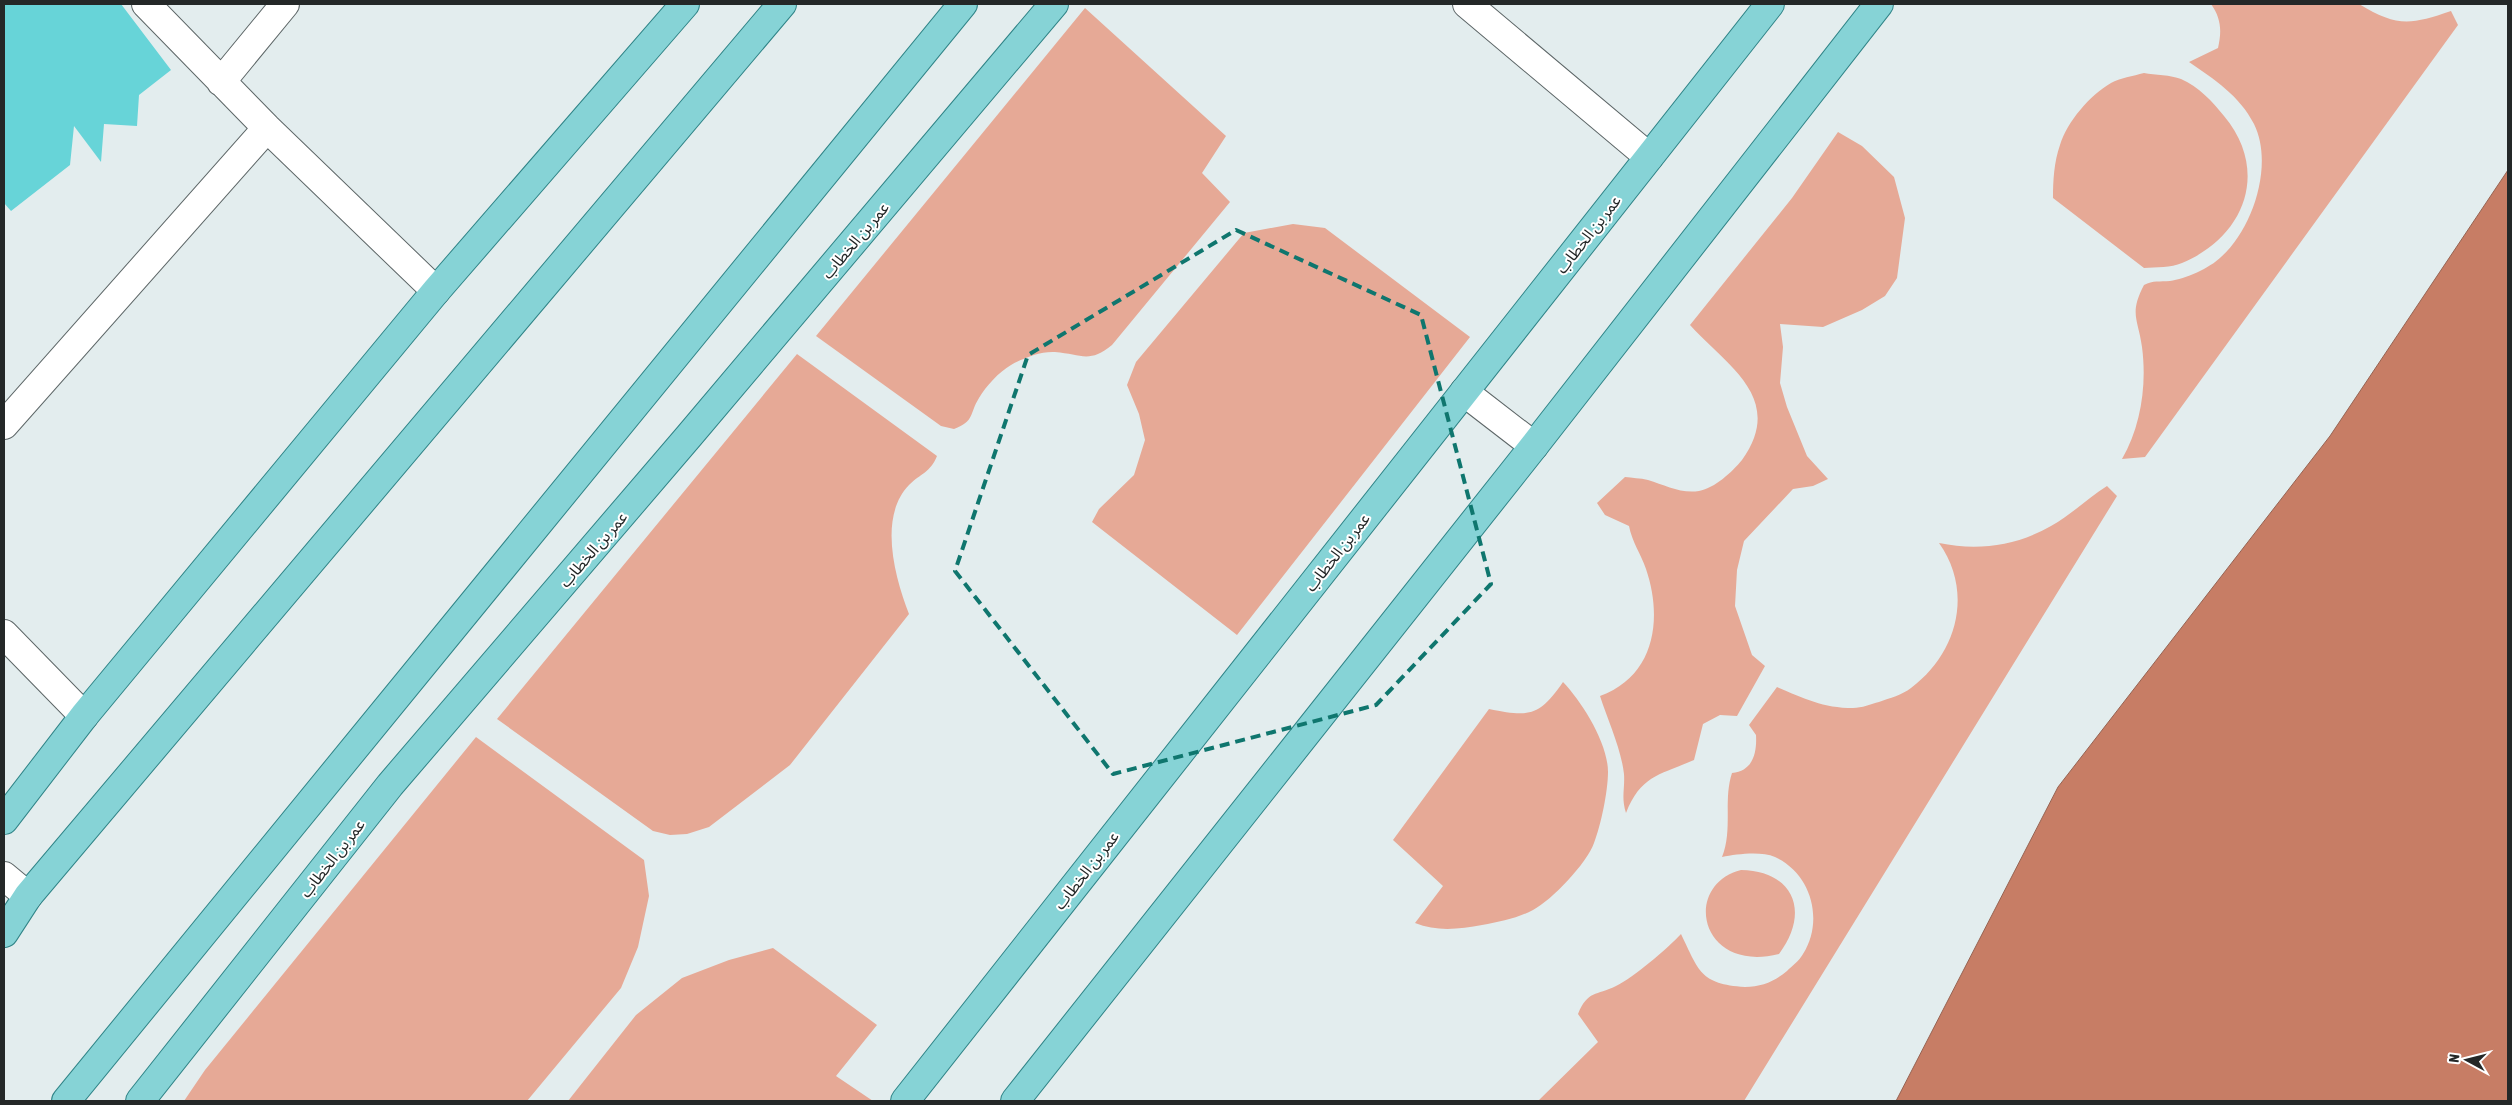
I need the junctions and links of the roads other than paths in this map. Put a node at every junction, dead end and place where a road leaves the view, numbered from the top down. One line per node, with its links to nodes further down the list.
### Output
1 (146, 4): 10 (street)
2 (285, 4): 10 (street)
3 (685, 4): 13 (main road)
4 (782, 4): 21 (main road)
5 (963, 4): 23 (main road)
6 (1054, 4): 24 (main road, عمر بن الخطاب)
7 (1467, 4): 12 (street)
8 (1770, 4): 12 (main road, عمر بن الخطاب)
9 (1879, 4): 16 (main road)
10 (222, 82): 11 (street)
11 (266, 128): 13 (street); 15 (street)
12 (1649, 157): 14 (main road, عمر بن الخطاب)
13 (436, 291): 18 (main road)
14 (1464, 392): 16 (street); 25 (main road, عمر بن الخطاب)
15 (4, 424)
16 (1534, 446): 26 (main road)
17 (4, 634): 18 (street)
18 (84, 716): 19 (main road)
19 (4, 820)
20 (4, 876): 21 (street)
21 (28, 896): 22 (main road)
22 (4, 933)
23 (66, 1101)
24 (140, 1101)
25 (905, 1101)
26 (1015, 1101)

